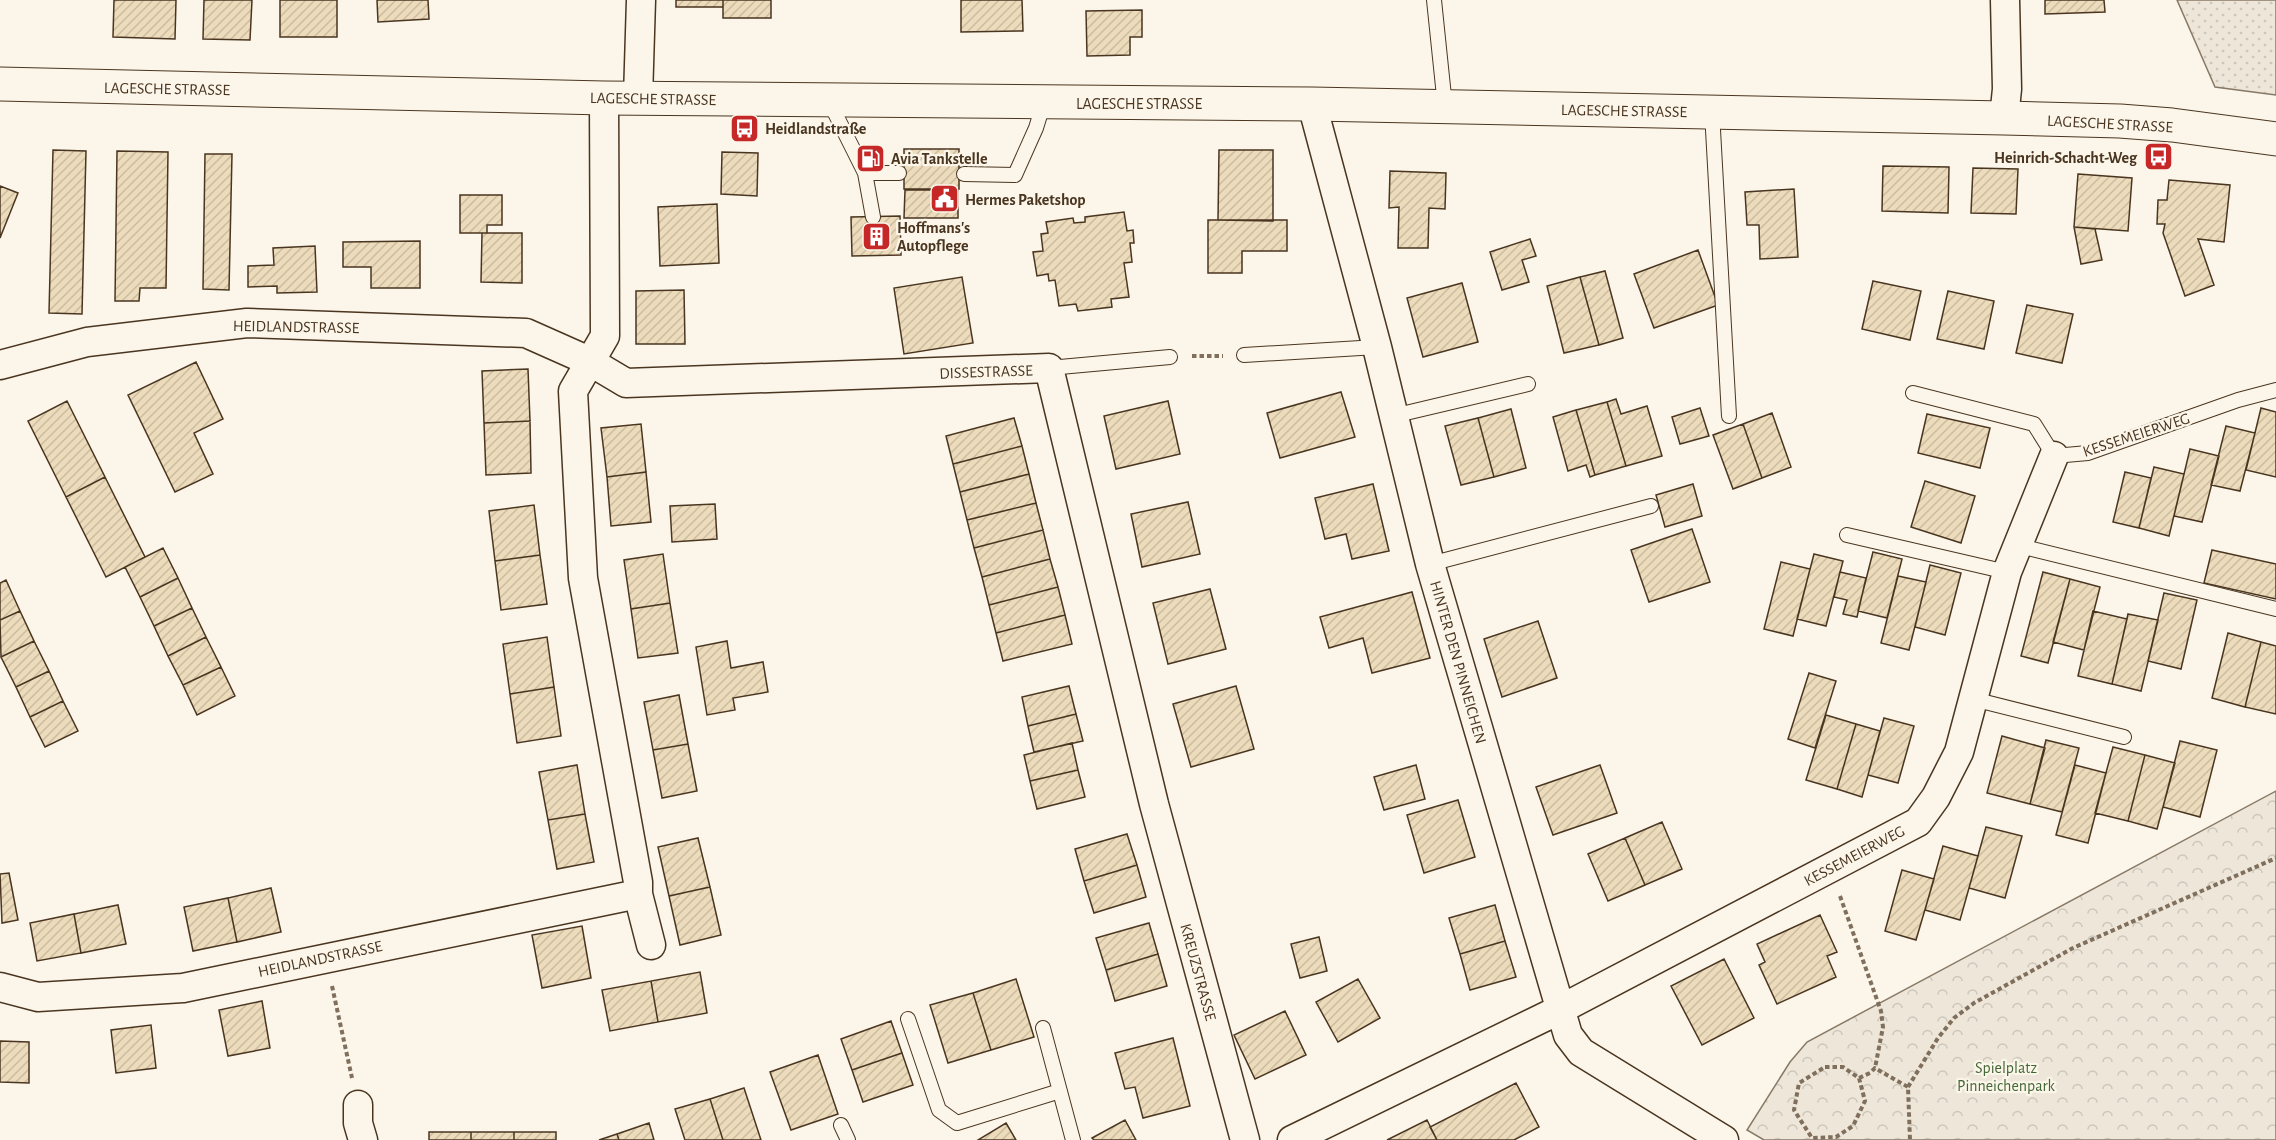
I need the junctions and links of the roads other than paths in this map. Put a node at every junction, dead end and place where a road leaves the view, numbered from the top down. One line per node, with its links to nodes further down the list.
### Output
1 (641, 0): 6 (street)
2 (1434, 0): 10 (lane)
3 (2005, 0): 12 (street)
4 (0, 84): 5 (street, LAGESCHE STRASSE)
5 (604, 98): 6 (street, LAGESCHE STRASSE); 21 (street)
6 (639, 98): 7 (street, LAGESCHE STRASSE)
7 (830, 101): 8 (street, LAGESCHE STRASSE); 14 (lane)
8 (1044, 102): 9 (street, LAGESCHE STRASSE); 16 (lane)
9 (1312, 104): 10 (street, LAGESCHE STRASSE); 18 (street, HINTER DEN PINNEICHEN)
10 (1445, 106): 11 (street, LAGESCHE STRASSE)
11 (1712, 112): 12 (street, LAGESCHE STRASSE); 28 (lane)
12 (2004, 118): 13 (street, LAGESCHE STRASSE)
13 (2276, 139)
14 (865, 173): 15 (lane); 17 (lane)
15 (899, 173)
16 (964, 174)
17 (873, 217)
18 (1377, 347): 19 (lane); 27 (street, HINTER DEN PINNEICHEN)
19 (1244, 355)
20 (1170, 357): 23 (lane)
21 (589, 362): 22 (street, HEIDLANDSTRASSE); 23 (street, DISSESTRASSE); 39 (street)
22 (0, 365)
23 (1049, 369): 38 (street, DISSESTRASSE)
24 (1528, 384): 27 (lane)
25 (2276, 390): 29 (lane, KESSEMEIERWEG)
26 (1913, 393): 29 (lane)
27 (1393, 416): 33 (street, HINTER DEN PINNEICHEN)
28 (1729, 416)
29 (2054, 456): 32 (street, KESSEMEIERWEG)
30 (1651, 506): 33 (lane)
31 (1847, 535): 34 (lane)
32 (2016, 545): 34 (street, KESSEMEIERWEG); 35 (lane)
33 (1430, 564): 42 (street, HINTER DEN PINNEICHEN)
34 (2007, 572): 36 (street, KESSEMEIERWEG)
35 (2276, 609)
36 (1973, 699): 37 (lane); 42 (street, KESSEMEIERWEG)
37 (2124, 737)
38 (1154, 804): 51 (street, KREUZSTRASSE)
39 (638, 894): 40 (street); 41 (street, HEIDLANDSTRASSE)
40 (651, 945)
41 (0, 987)
42 (1561, 1009): 52 (street); 53 (street, HINTER DEN PINNEICHEN)
43 (908, 1019): 45 (lane)
44 (1043, 1028): 45 (lane)
45 (1060, 1091): 50 (lane)
46 (356, 1097): 48 (street)
47 (841, 1125): 49 (lane)
48 (363, 1140)
49 (848, 1140)
50 (1073, 1140)
51 (1245, 1140)
52 (1292, 1140)
53 (1724, 1140)

